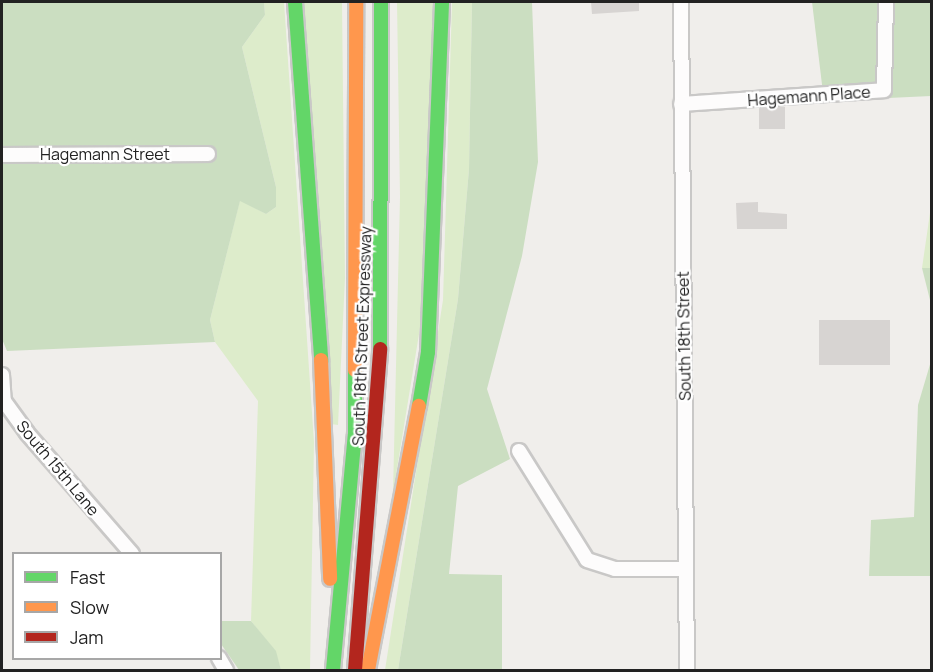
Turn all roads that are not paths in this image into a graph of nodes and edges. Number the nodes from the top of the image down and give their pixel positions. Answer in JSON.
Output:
{"nodes":[{"id":1,"x":295,"y":2,"type":"edge"},
{"id":2,"x":356,"y":2,"type":"edge"},
{"id":3,"x":381,"y":2,"type":"edge"},
{"id":4,"x":442,"y":2,"type":"edge"},
{"id":5,"x":681,"y":2,"type":"edge"},
{"id":6,"x":886,"y":2,"type":"edge"},
{"id":7,"x":681,"y":104,"type":"junction"},
{"id":8,"x":208,"y":154,"type":"dead end"},
{"id":9,"x":2,"y":155,"type":"edge"},
{"id":10,"x":2,"y":375,"type":"edge"},
{"id":11,"x":519,"y":451,"type":"dead end"},
{"id":12,"x":130,"y":552,"type":"edge"},
{"id":13,"x":686,"y":569,"type":"junction"},
{"id":14,"x":337,"y":633,"type":"junction"},
{"id":15,"x":333,"y":670,"type":"edge"},
{"id":16,"x":355,"y":670,"type":"edge"},
{"id":17,"x":368,"y":670,"type":"edge"},
{"id":18,"x":687,"y":670,"type":"edge"}],
"edges":[{"from":1,"to":14,"type":"highway"},
{"from":2,"to":14,"type":"highway","name":"South 18th Street Expressway"},
{"from":3,"to":16,"type":"highway","name":"South 18th Street Expressway"},
{"from":4,"to":17,"type":"highway"},
{"from":5,"to":7,"type":"street","name":"South 18th Street"},
{"from":6,"to":7,"type":"street","name":"Hagemann Place"},
{"from":7,"to":13,"type":"street","name":"South 18th Street"},
{"from":8,"to":9,"type":"street","name":"Hagemann Street"},
{"from":10,"to":12,"type":"street","name":"South 15th Lane"},
{"from":11,"to":13,"type":"street"},
{"from":13,"to":18,"type":"street","name":"South 18th Street"},
{"from":14,"to":15,"type":"highway","name":"South 18th Street Expressway"}]}
